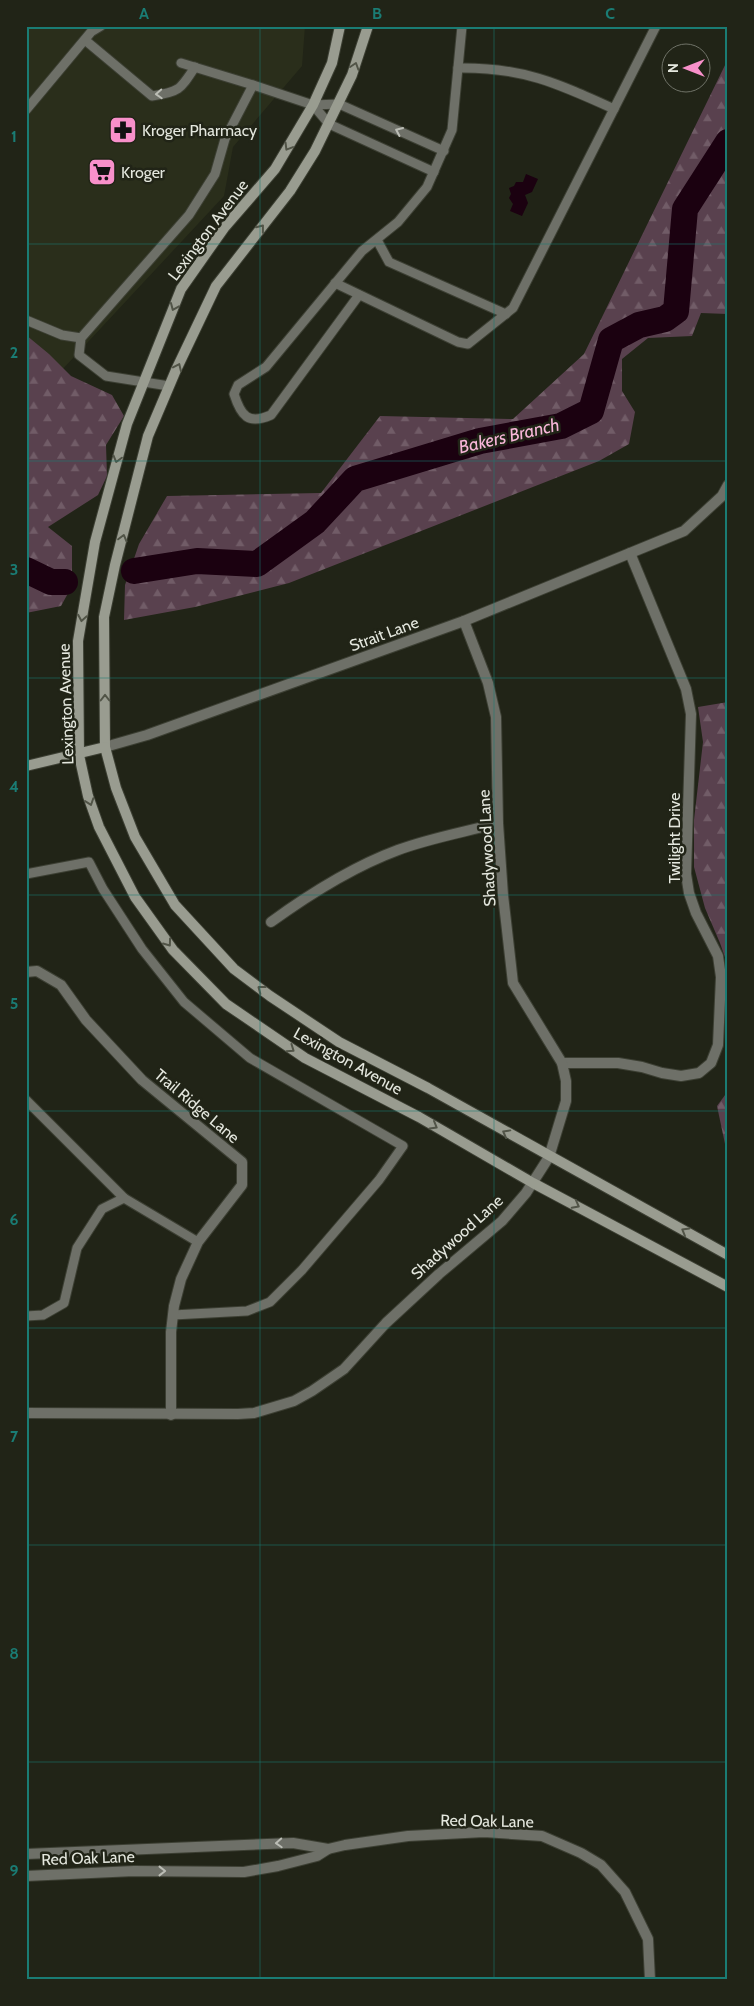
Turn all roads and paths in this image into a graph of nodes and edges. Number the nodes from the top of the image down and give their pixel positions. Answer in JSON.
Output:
{"nodes":[{"id":1,"x":101,"y":26,"type":"edge"},
{"id":2,"x":340,"y":26,"type":"edge"},
{"id":3,"x":368,"y":26,"type":"edge"},
{"id":4,"x":462,"y":26,"type":"edge"},
{"id":5,"x":656,"y":26,"type":"edge"},
{"id":6,"x":85,"y":40,"type":"junction"},
{"id":7,"x":181,"y":63,"type":"dead end"},
{"id":8,"x":196,"y":67,"type":"junction"},
{"id":9,"x":458,"y":68,"type":"junction"},
{"id":10,"x":253,"y":85,"type":"junction"},
{"id":11,"x":339,"y":104,"type":"junction"},
{"id":12,"x":313,"y":105,"type":"junction"},
{"id":13,"x":614,"y":109,"type":"junction"},
{"id":14,"x":26,"y":110,"type":"edge"},
{"id":15,"x":329,"y":124,"type":"junction"},
{"id":16,"x":444,"y":151,"type":"junction"},
{"id":17,"x":434,"y":172,"type":"junction"},
{"id":18,"x":377,"y":240,"type":"junction"},
{"id":19,"x":335,"y":283,"type":"junction"},
{"id":20,"x":359,"y":295,"type":"junction"},
{"id":21,"x":506,"y":314,"type":"junction"},
{"id":22,"x":26,"y":320,"type":"edge"},
{"id":23,"x":81,"y":338,"type":"junction"},
{"id":24,"x":143,"y":381,"type":"junction"},
{"id":25,"x":169,"y":386,"type":"junction"},
{"id":26,"x":728,"y":485,"type":"edge"},
{"id":27,"x":630,"y":553,"type":"junction"},
{"id":28,"x":464,"y":621,"type":"junction"},
{"id":29,"x":105,"y":747,"type":"junction"},
{"id":30,"x":79,"y":754,"type":"junction"},
{"id":31,"x":26,"y":766,"type":"edge"},
{"id":32,"x":498,"y":823,"type":"junction"},
{"id":33,"x":26,"y":874,"type":"edge"},
{"id":34,"x":271,"y":922,"type":"dead end"},
{"id":35,"x":26,"y":972,"type":"edge"},
{"id":36,"x":562,"y":1063,"type":"junction"},
{"id":37,"x":26,"y":1100,"type":"edge"},
{"id":38,"x":549,"y":1157,"type":"junction"},
{"id":39,"x":532,"y":1183,"type":"junction"},
{"id":40,"x":124,"y":1198,"type":"junction"},
{"id":41,"x":198,"y":1242,"type":"junction"},
{"id":42,"x":728,"y":1255,"type":"edge"},
{"id":43,"x":728,"y":1287,"type":"edge"},
{"id":44,"x":173,"y":1315,"type":"junction"},
{"id":45,"x":26,"y":1316,"type":"edge"},
{"id":46,"x":26,"y":1413,"type":"edge"},
{"id":47,"x":171,"y":1415,"type":"junction"},
{"id":48,"x":328,"y":1849,"type":"junction"},
{"id":49,"x":26,"y":1854,"type":"edge"},
{"id":50,"x":26,"y":1876,"type":"edge"},
{"id":51,"x":650,"y":1980,"type":"edge"}],
"edges":[{"from":1,"to":6,"type":"lane"},
{"from":2,"to":12,"type":"street","name":"Lexington Avenue"},
{"from":11,"to":3,"type":"street","name":"Lexington Avenue","one_way":true},
{"from":4,"to":9,"type":"lane"},
{"from":5,"to":13,"type":"lane"},
{"from":8,"to":6,"type":"lane","one_way":true},
{"from":6,"to":14,"type":"lane"},
{"from":7,"to":8,"type":"lane"},
{"from":8,"to":10,"type":"lane"},
{"from":9,"to":13,"type":"lane"},
{"from":9,"to":16,"type":"lane"},
{"from":10,"to":12,"type":"lane"},
{"from":10,"to":23,"type":"lane"},
{"from":11,"to":12,"type":"lane"},
{"from":11,"to":15,"type":"street","name":"Lexington Avenue"},
{"from":16,"to":11,"type":"lane","one_way":true},
{"from":12,"to":15,"type":"lane"},
{"from":12,"to":24,"type":"street","name":"Lexington Avenue","one_way":true},
{"from":13,"to":21,"type":"lane"},
{"from":15,"to":17,"type":"lane"},
{"from":25,"to":15,"type":"street","name":"Lexington Avenue","one_way":true},
{"from":16,"to":17,"type":"lane"},
{"from":17,"to":18,"type":"lane"},
{"from":18,"to":19,"type":"lane"},
{"from":18,"to":21,"type":"lane"},
{"from":19,"to":20,"type":"lane"},
{"from":19,"to":20,"type":"lane"},
{"from":20,"to":21,"type":"lane"},
{"from":22,"to":23,"type":"lane"},
{"from":23,"to":24,"type":"lane"},
{"from":24,"to":25,"type":"lane"},
{"from":24,"to":30,"type":"street","name":"Lexington Avenue","one_way":true},
{"from":29,"to":25,"type":"street","name":"Lexington Avenue","one_way":true},
{"from":26,"to":27,"type":"street","name":"Strait Lane"},
{"from":27,"to":28,"type":"street","name":"Strait Lane"},
{"from":27,"to":36,"type":"street","name":"Twilight Drive"},
{"from":28,"to":29,"type":"street","name":"Strait Lane"},
{"from":28,"to":32,"type":"street","name":"Shadywood Lane"},
{"from":29,"to":30,"type":"street","name":"Strait Lane"},
{"from":38,"to":29,"type":"street","name":"Lexington Avenue","one_way":true},
{"from":30,"to":31,"type":"street","name":"Strait Lane"},
{"from":30,"to":39,"type":"street","name":"Lexington Avenue","one_way":true},
{"from":32,"to":34,"type":"street"},
{"from":32,"to":36,"type":"street","name":"Shadywood Lane"},
{"from":33,"to":44,"type":"lane"},
{"from":35,"to":41,"type":"street","name":"Trail Ridge Lane"},
{"from":36,"to":38,"type":"street","name":"Shadywood Lane"},
{"from":37,"to":40,"type":"lane"},
{"from":38,"to":39,"type":"street","name":"Shadywood Lane"},
{"from":42,"to":38,"type":"street","name":"Lexington Avenue","one_way":true},
{"from":39,"to":43,"type":"street","name":"Lexington Avenue","one_way":true},
{"from":39,"to":47,"type":"street","name":"Shadywood Lane"},
{"from":40,"to":41,"type":"lane"},
{"from":40,"to":45,"type":"lane"},
{"from":41,"to":44,"type":"street","name":"Trail Ridge Lane"},
{"from":44,"to":47,"type":"street","name":"Trail Ridge Lane"},
{"from":46,"to":47,"type":"street","name":"Shadywood Lane"},
{"from":48,"to":49,"type":"street","name":"Red Oak Lane","one_way":true},
{"from":50,"to":48,"type":"street","name":"Red Oak Lane","one_way":true},
{"from":48,"to":51,"type":"street","name":"Red Oak Lane"}]}
